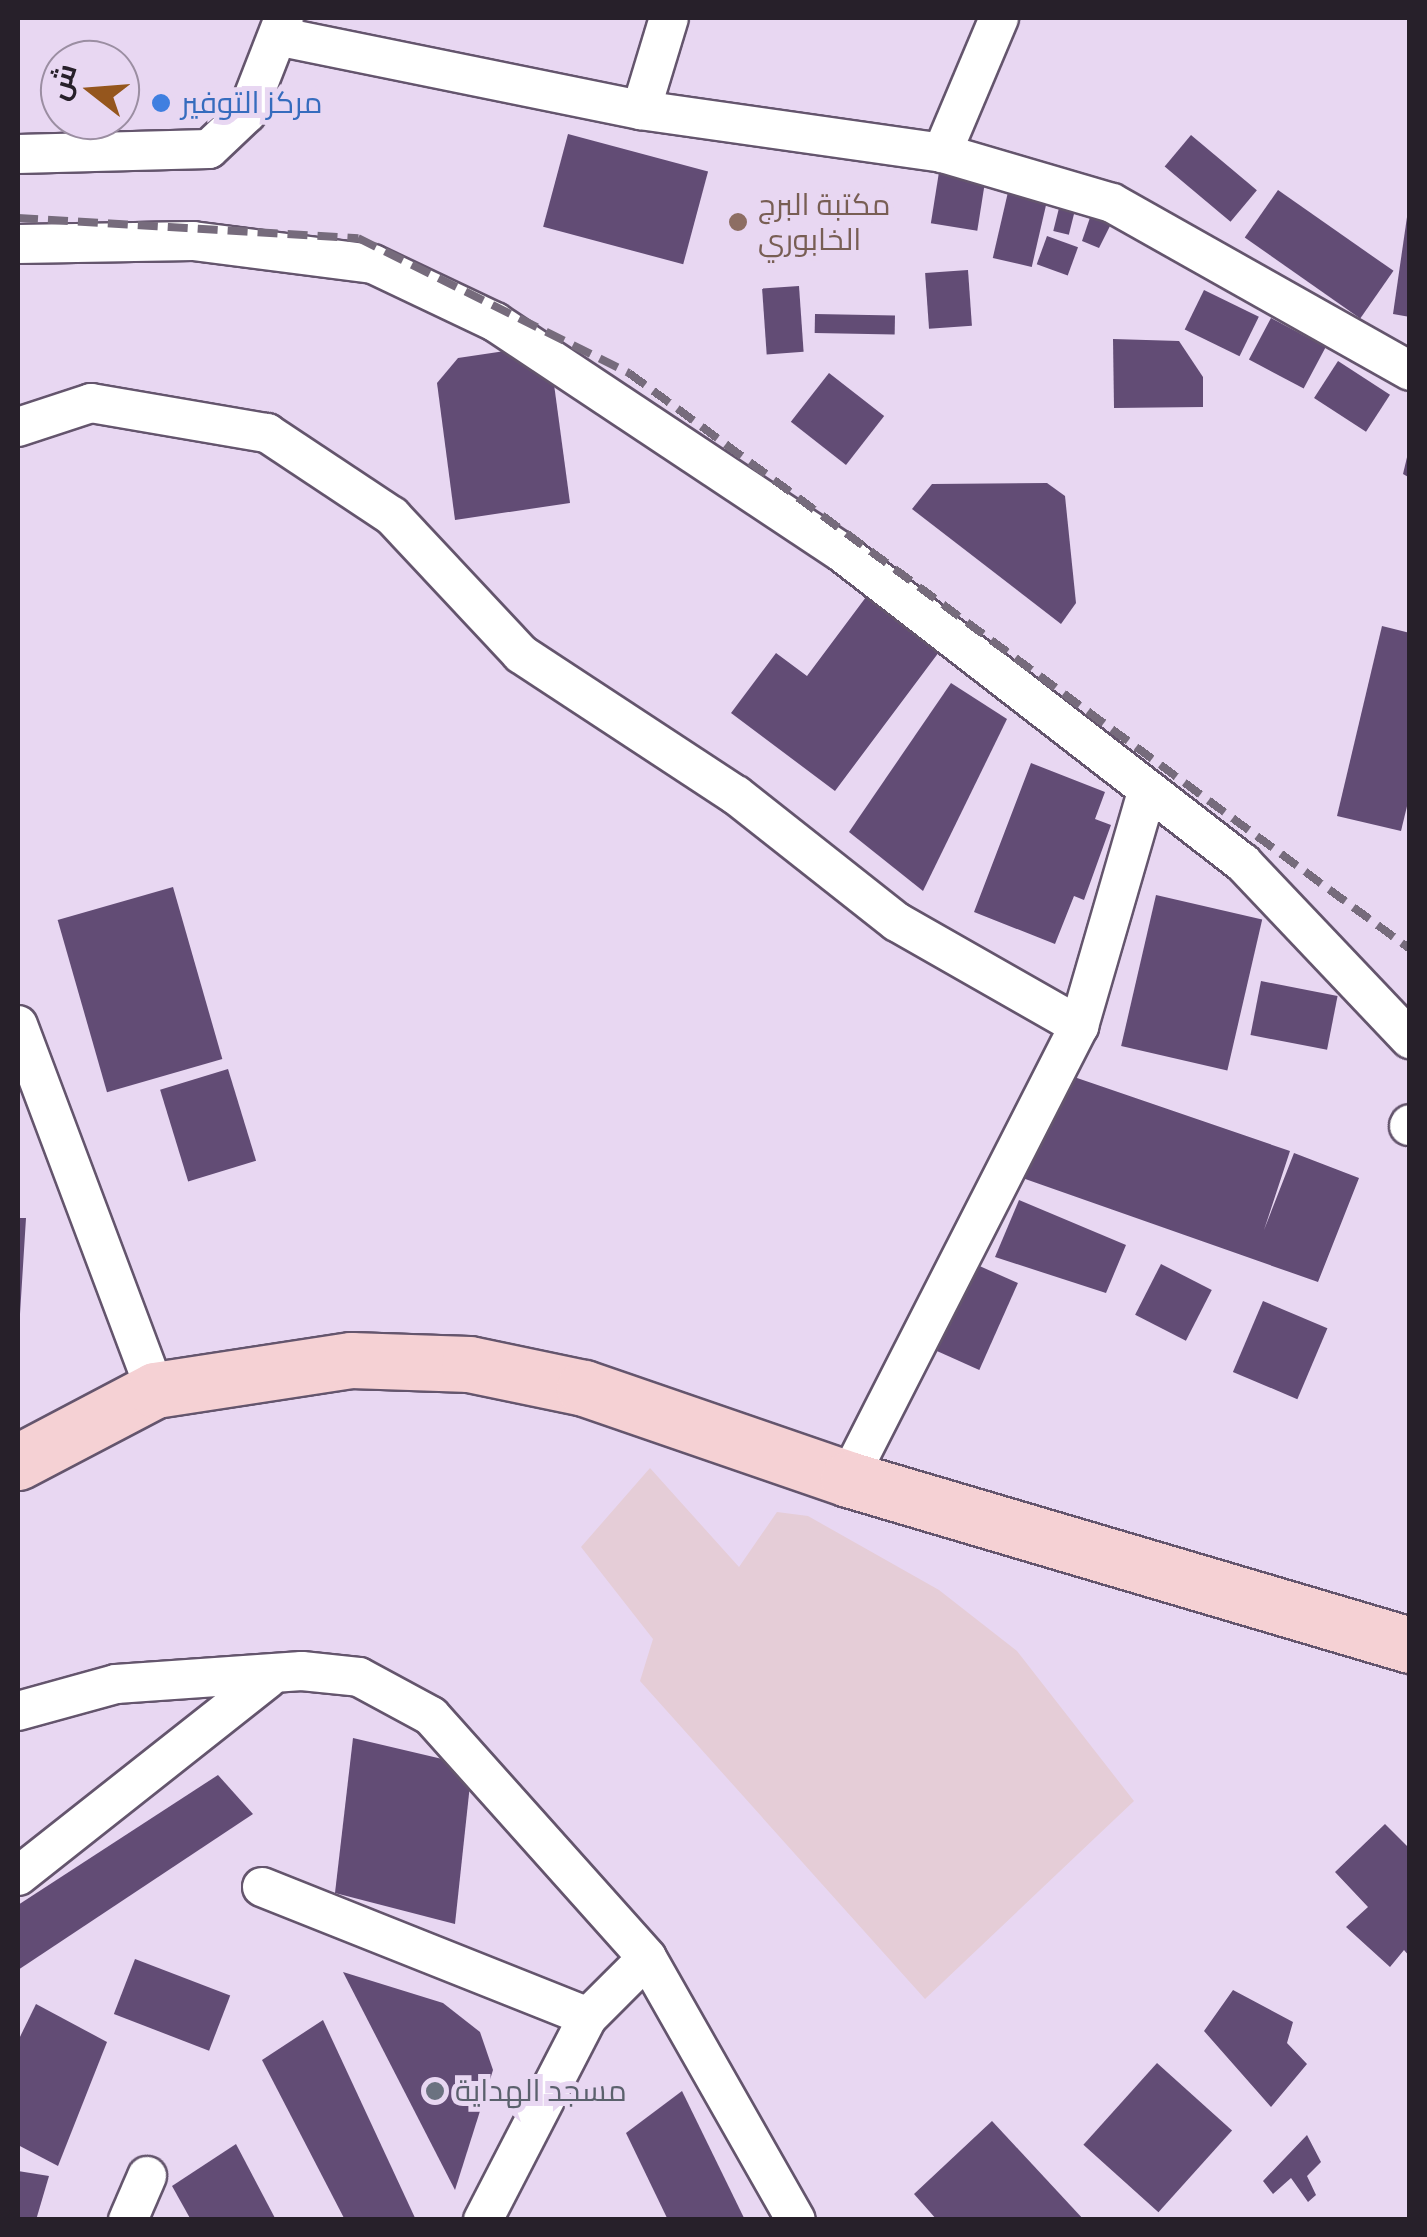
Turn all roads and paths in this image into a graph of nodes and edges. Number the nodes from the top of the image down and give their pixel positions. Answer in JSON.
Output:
{"nodes":[{"id":1,"x":668,"y":18,"type":"edge"},
{"id":2,"x":999,"y":18,"type":"edge"},
{"id":3,"x":283,"y":27,"type":"edge"},
{"id":4,"x":640,"y":110,"type":"junction"},
{"id":5,"x":942,"y":152,"type":"junction"},
{"id":6,"x":18,"y":154,"type":"edge"},
{"id":7,"x":18,"y":244,"type":"edge"},
{"id":8,"x":1410,"y":372,"type":"edge"},
{"id":9,"x":18,"y":427,"type":"edge"},
{"id":10,"x":1146,"y":796,"type":"junction"},
{"id":11,"x":18,"y":1025,"type":"edge"},
{"id":12,"x":1078,"y":1026,"type":"junction"},
{"id":13,"x":1410,"y":1038,"type":"edge"},
{"id":14,"x":154,"y":1390,"type":"junction"},
{"id":15,"x":18,"y":1462,"type":"edge"},
{"id":16,"x":848,"y":1479,"type":"junction"},
{"id":17,"x":1410,"y":1644,"type":"edge"},
{"id":18,"x":267,"y":1678,"type":"junction"},
{"id":19,"x":18,"y":1711,"type":"edge"},
{"id":20,"x":18,"y":1876,"type":"edge"},
{"id":21,"x":262,"y":1888,"type":"dead end"},
{"id":22,"x":647,"y":1958,"type":"junction"},
{"id":23,"x":588,"y":2017,"type":"junction"},
{"id":24,"x":147,"y":2176,"type":"dead end"},
{"id":25,"x":128,"y":2220,"type":"edge"},
{"id":26,"x":483,"y":2220,"type":"edge"},
{"id":27,"x":796,"y":2220,"type":"edge"}],
"edges":[{"from":1,"to":4,"type":"street"},
{"from":2,"to":5,"type":"street"},
{"from":3,"to":4,"type":"street"},
{"from":3,"to":6,"type":"street"},
{"from":4,"to":5,"type":"street"},
{"from":5,"to":8,"type":"street"},
{"from":7,"to":10,"type":"street"},
{"from":9,"to":12,"type":"street"},
{"from":10,"to":12,"type":"street"},
{"from":10,"to":13,"type":"street"},
{"from":11,"to":14,"type":"street"},
{"from":12,"to":16,"type":"street"},
{"from":14,"to":15,"type":"main road"},
{"from":14,"to":16,"type":"main road"},
{"from":16,"to":17,"type":"main road"},
{"from":18,"to":19,"type":"street"},
{"from":18,"to":20,"type":"street"},
{"from":18,"to":22,"type":"street"},
{"from":21,"to":23,"type":"street"},
{"from":22,"to":23,"type":"street"},
{"from":22,"to":27,"type":"street"},
{"from":23,"to":26,"type":"street"},
{"from":24,"to":25,"type":"street"}]}
